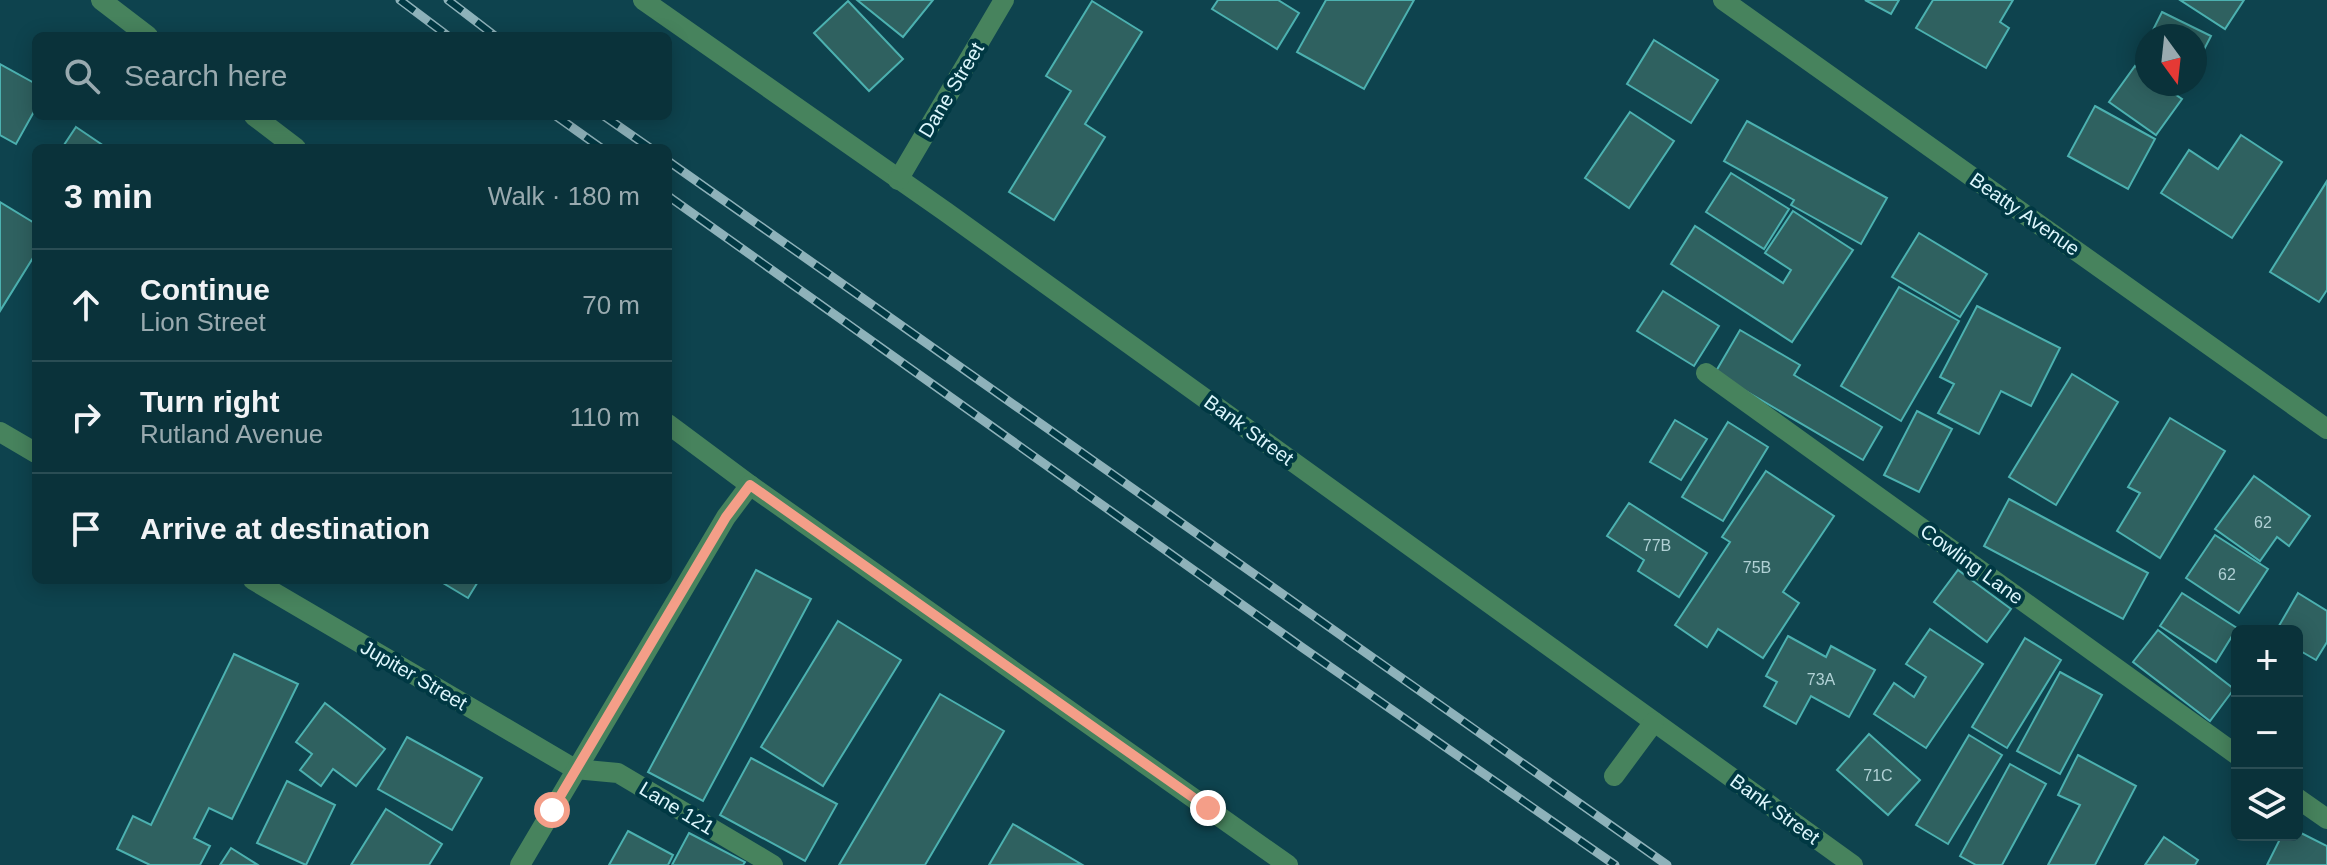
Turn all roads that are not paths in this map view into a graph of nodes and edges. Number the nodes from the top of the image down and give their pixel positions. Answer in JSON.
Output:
{"nodes":[{"id":1,"x":101,"y":0,"type":"edge"},
{"id":2,"x":643,"y":0,"type":"edge"},
{"id":3,"x":1004,"y":0,"type":"edge"},
{"id":4,"x":1723,"y":0,"type":"edge"},
{"id":5,"x":143,"y":32,"type":"edge"},
{"id":6,"x":259,"y":120,"type":"edge"},
{"id":7,"x":291,"y":144,"type":"edge"},
{"id":8,"x":898,"y":180,"type":"junction"},
{"id":9,"x":1706,"y":373,"type":"dead end"},
{"id":10,"x":672,"y":427,"type":"edge"},
{"id":11,"x":2327,"y":429,"type":"edge"},
{"id":12,"x":0,"y":432,"type":"edge"},
{"id":13,"x":32,"y":451,"type":"edge"},
{"id":14,"x":750,"y":485,"type":"junction"},
{"id":15,"x":260,"y":584,"type":"edge"},
{"id":16,"x":1654,"y":722,"type":"junction"},
{"id":17,"x":2231,"y":751,"type":"edge"},
{"id":18,"x":575,"y":769,"type":"junction"},
{"id":19,"x":1614,"y":776,"type":"dead end"},
{"id":20,"x":2303,"y":802,"type":"edge"},
{"id":21,"x":2327,"y":819,"type":"edge"},
{"id":22,"x":520,"y":865,"type":"edge"},
{"id":23,"x":773,"y":865,"type":"edge"},
{"id":24,"x":1288,"y":865,"type":"edge"},
{"id":25,"x":1853,"y":865,"type":"edge"}],
"edges":[{"from":1,"to":5,"type":"street"},
{"from":2,"to":8,"type":"street","name":"Bank Street"},
{"from":3,"to":8,"type":"street","name":"Dane Street"},
{"from":4,"to":11,"type":"street","name":"Beatty Avenue"},
{"from":6,"to":7,"type":"street"},
{"from":8,"to":16,"type":"street","name":"Bank Street"},
{"from":9,"to":17,"type":"street","name":"Cowling Lane"},
{"from":10,"to":14,"type":"street"},
{"from":12,"to":13,"type":"street"},
{"from":14,"to":18,"type":"street"},
{"from":14,"to":24,"type":"street"},
{"from":15,"to":18,"type":"street","name":"Jupiter Street"},
{"from":16,"to":19,"type":"street"},
{"from":16,"to":25,"type":"street","name":"Bank Street"},
{"from":18,"to":22,"type":"street"},
{"from":18,"to":23,"type":"street","name":"Lane 121"},
{"from":20,"to":21,"type":"street"}]}
